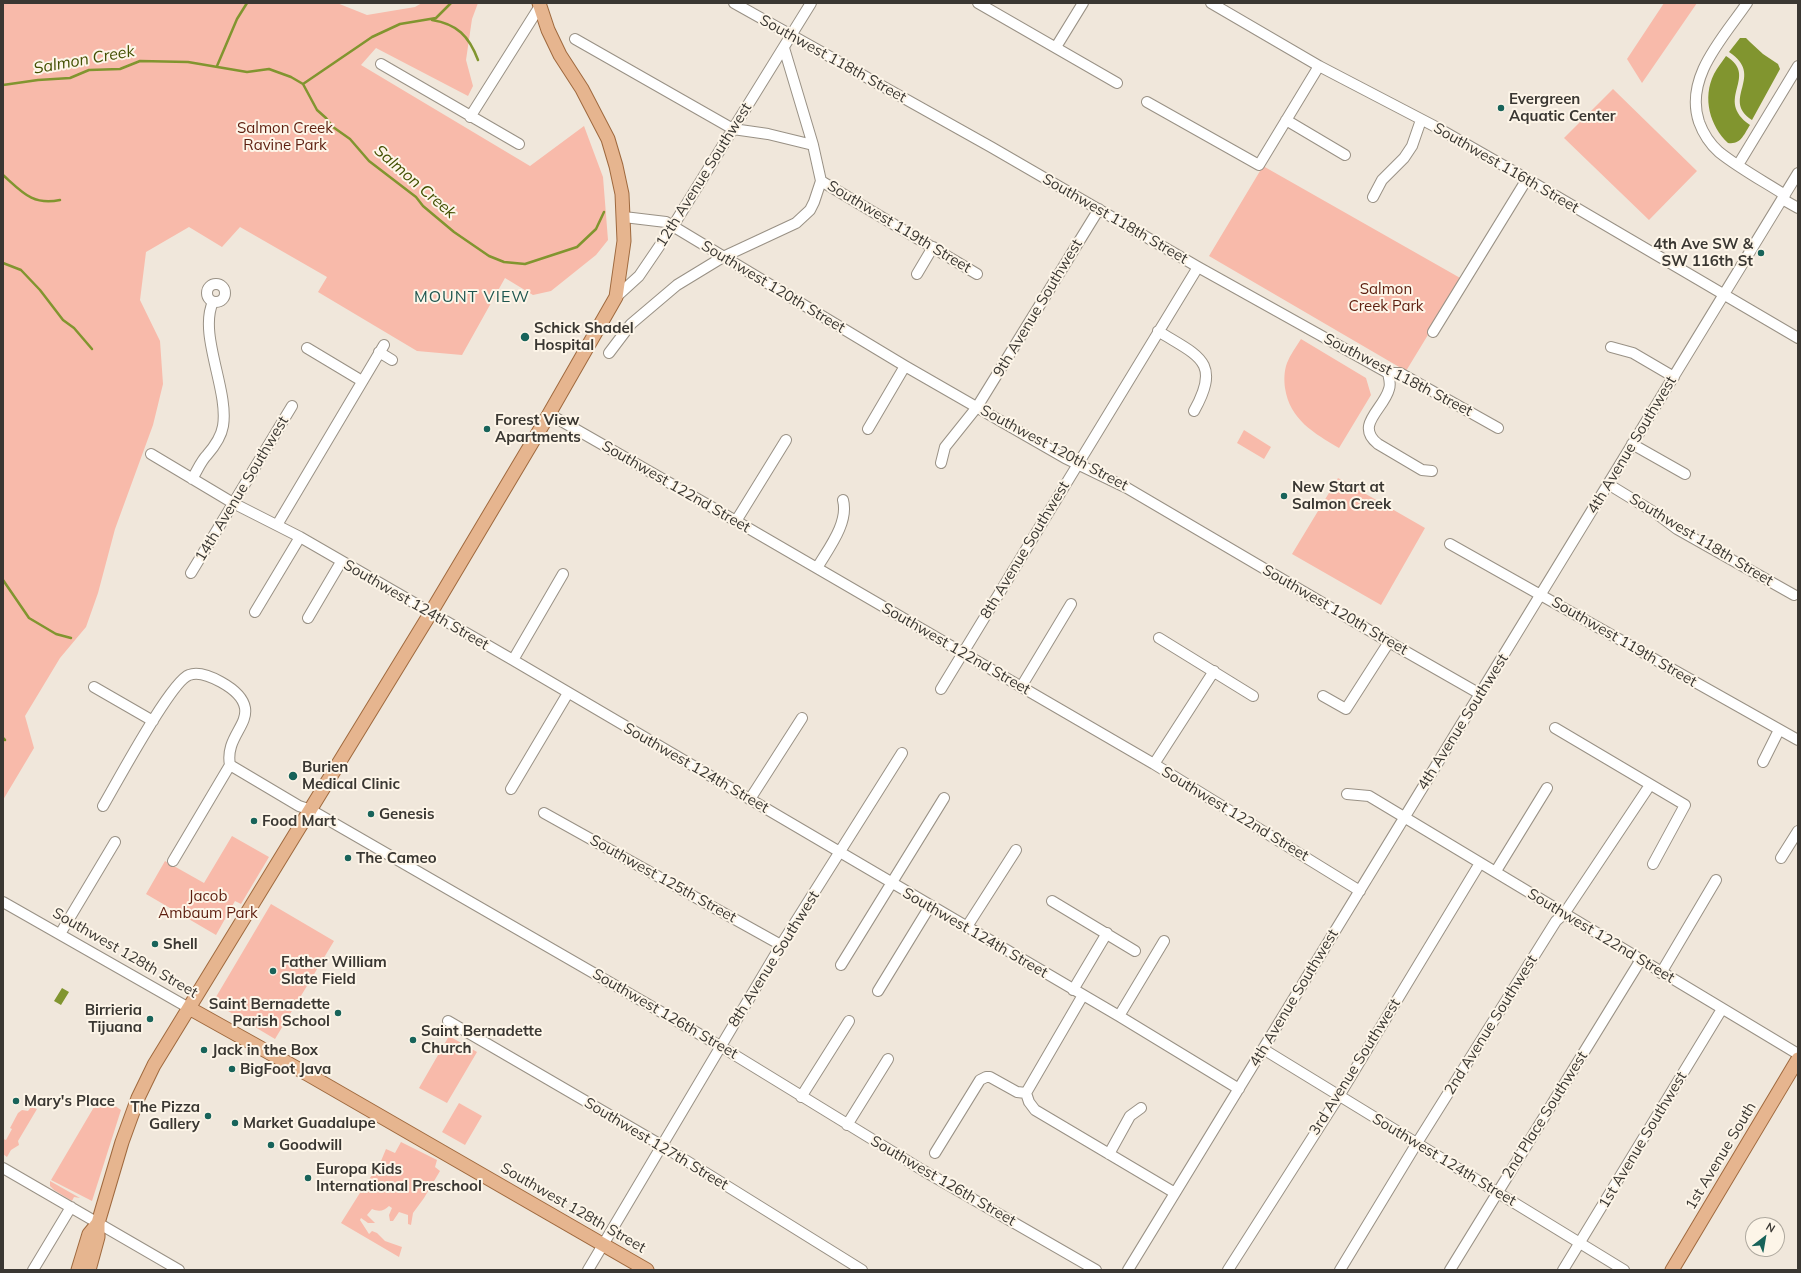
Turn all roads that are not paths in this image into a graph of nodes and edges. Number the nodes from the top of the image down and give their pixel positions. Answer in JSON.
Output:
{"nodes":[{"id":1,"x":734,"y":3,"type":"edge"},
{"id":2,"x":811,"y":3,"type":"edge"},
{"id":3,"x":978,"y":3,"type":"edge"},
{"id":4,"x":1083,"y":3,"type":"edge"},
{"id":5,"x":1211,"y":3,"type":"edge"},
{"id":6,"x":1747,"y":3,"type":"edge"},
{"id":7,"x":539,"y":4,"type":"edge"},
{"id":8,"x":791,"y":36,"type":"junction"},
{"id":9,"x":575,"y":40,"type":"dead end"},
{"id":10,"x":1056,"y":47,"type":"junction"},
{"id":11,"x":784,"y":48,"type":"junction"},
{"id":12,"x":381,"y":64,"type":"dead end"},
{"id":13,"x":1319,"y":66,"type":"junction"},
{"id":14,"x":1798,"y":66,"type":"edge"},
{"id":15,"x":1117,"y":83,"type":"dead end"},
{"id":16,"x":1148,"y":102,"type":"dead end"},
{"id":17,"x":470,"y":116,"type":"junction"},
{"id":18,"x":1286,"y":120,"type":"junction"},
{"id":19,"x":1421,"y":120,"type":"junction"},
{"id":20,"x":733,"y":129,"type":"junction"},
{"id":21,"x":519,"y":144,"type":"dead end"},
{"id":22,"x":813,"y":145,"type":"junction"},
{"id":23,"x":1345,"y":155,"type":"dead end"},
{"id":24,"x":1738,"y":165,"type":"junction"},
{"id":25,"x":1798,"y":173,"type":"edge"},
{"id":26,"x":1527,"y":179,"type":"junction"},
{"id":27,"x":821,"y":181,"type":"junction"},
{"id":28,"x":1373,"y":196,"type":"dead end"},
{"id":29,"x":1784,"y":197,"type":"junction"},
{"id":30,"x":1798,"y":208,"type":"edge"},
{"id":31,"x":1099,"y":209,"type":"junction"},
{"id":32,"x":624,"y":217,"type":"junction"},
{"id":33,"x":673,"y":226,"type":"junction"},
{"id":34,"x":933,"y":247,"type":"junction"},
{"id":35,"x":723,"y":257,"type":"junction"},
{"id":36,"x":1198,"y":267,"type":"junction"},
{"id":37,"x":917,"y":274,"type":"dead end"},
{"id":38,"x":977,"y":274,"type":"dead end"},
{"id":39,"x":1724,"y":296,"type":"junction"},
{"id":40,"x":616,"y":297,"type":"junction"},
{"id":41,"x":213,"y":302,"type":"dead end"},
{"id":42,"x":1158,"y":331,"type":"junction"},
{"id":43,"x":1433,"y":332,"type":"dead end"},
{"id":44,"x":1798,"y":338,"type":"edge"},
{"id":45,"x":1611,"y":347,"type":"dead end"},
{"id":46,"x":307,"y":348,"type":"dead end"},
{"id":47,"x":609,"y":353,"type":"dead end"},
{"id":48,"x":392,"y":360,"type":"dead end"},
{"id":49,"x":905,"y":366,"type":"junction"},
{"id":50,"x":1388,"y":373,"type":"junction"},
{"id":51,"x":1674,"y":377,"type":"junction"},
{"id":52,"x":362,"y":381,"type":"junction"},
{"id":53,"x":292,"y":406,"type":"dead end"},
{"id":54,"x":977,"y":407,"type":"junction"},
{"id":55,"x":1194,"y":411,"type":"dead end"},
{"id":56,"x":549,"y":414,"type":"junction"},
{"id":57,"x":1498,"y":428,"type":"dead end"},
{"id":58,"x":868,"y":429,"type":"dead end"},
{"id":59,"x":786,"y":440,"type":"dead end"},
{"id":60,"x":1632,"y":444,"type":"junction"},
{"id":61,"x":151,"y":454,"type":"dead end"},
{"id":62,"x":941,"y":462,"type":"dead end"},
{"id":63,"x":1077,"y":464,"type":"junction"},
{"id":64,"x":1432,"y":471,"type":"dead end"},
{"id":65,"x":1685,"y":474,"type":"dead end"},
{"id":66,"x":195,"y":480,"type":"junction"},
{"id":67,"x":1608,"y":484,"type":"junction"},
{"id":68,"x":843,"y":500,"type":"dead end"},
{"id":69,"x":233,"y":502,"type":"junction"},
{"id":70,"x":736,"y":520,"type":"junction"},
{"id":71,"x":277,"y":525,"type":"junction"},
{"id":72,"x":300,"y":537,"type":"junction"},
{"id":73,"x":1450,"y":544,"type":"dead end"},
{"id":74,"x":341,"y":562,"type":"junction"},
{"id":75,"x":816,"y":568,"type":"junction"},
{"id":76,"x":192,"y":573,"type":"dead end"},
{"id":77,"x":563,"y":574,"type":"dead end"},
{"id":78,"x":1541,"y":594,"type":"junction"},
{"id":79,"x":1794,"y":595,"type":"dead end"},
{"id":80,"x":1071,"y":604,"type":"dead end"},
{"id":81,"x":255,"y":612,"type":"dead end"},
{"id":82,"x":430,"y":614,"type":"junction"},
{"id":83,"x":308,"y":618,"type":"dead end"},
{"id":84,"x":1159,"y":638,"type":"dead end"},
{"id":85,"x":1389,"y":642,"type":"junction"},
{"id":86,"x":962,"y":654,"type":"junction"},
{"id":87,"x":513,"y":660,"type":"junction"},
{"id":88,"x":1214,"y":671,"type":"junction"},
{"id":89,"x":94,"y":687,"type":"dead end"},
{"id":90,"x":1021,"y":687,"type":"junction"},
{"id":91,"x":941,"y":689,"type":"dead end"},
{"id":92,"x":568,"y":693,"type":"junction"},
{"id":93,"x":1480,"y":694,"type":"junction"},
{"id":94,"x":1253,"y":696,"type":"dead end"},
{"id":95,"x":1323,"y":696,"type":"dead end"},
{"id":96,"x":802,"y":718,"type":"dead end"},
{"id":97,"x":153,"y":721,"type":"junction"},
{"id":98,"x":1554,"y":728,"type":"dead end"},
{"id":99,"x":1779,"y":730,"type":"junction"},
{"id":100,"x":1798,"y":740,"type":"edge"},
{"id":101,"x":902,"y":753,"type":"dead end"},
{"id":102,"x":1763,"y":762,"type":"dead end"},
{"id":103,"x":1154,"y":764,"type":"junction"},
{"id":104,"x":230,"y":765,"type":"junction"},
{"id":105,"x":1650,"y":785,"type":"junction"},
{"id":106,"x":1547,"y":788,"type":"dead end"},
{"id":107,"x":511,"y":789,"type":"dead end"},
{"id":108,"x":1347,"y":794,"type":"dead end"},
{"id":109,"x":944,"y":798,"type":"dead end"},
{"id":110,"x":750,"y":799,"type":"junction"},
{"id":111,"x":103,"y":806,"type":"dead end"},
{"id":112,"x":311,"y":810,"type":"junction"},
{"id":113,"x":544,"y":813,"type":"dead end"},
{"id":114,"x":1404,"y":818,"type":"junction"},
{"id":115,"x":1798,"y":831,"type":"edge"},
{"id":116,"x":115,"y":842,"type":"dead end"},
{"id":117,"x":1016,"y":850,"type":"dead end"},
{"id":118,"x":839,"y":853,"type":"junction"},
{"id":119,"x":1781,"y":858,"type":"dead end"},
{"id":120,"x":173,"y":861,"type":"dead end"},
{"id":121,"x":1480,"y":863,"type":"junction"},
{"id":122,"x":1653,"y":864,"type":"dead end"},
{"id":123,"x":1496,"y":871,"type":"junction"},
{"id":124,"x":1716,"y":880,"type":"dead end"},
{"id":125,"x":890,"y":883,"type":"junction"},
{"id":126,"x":1360,"y":891,"type":"junction"},
{"id":127,"x":1052,"y":901,"type":"dead end"},
{"id":128,"x":3,"y":902,"type":"edge"},
{"id":129,"x":930,"y":906,"type":"junction"},
{"id":130,"x":1564,"y":914,"type":"junction"},
{"id":131,"x":966,"y":928,"type":"junction"},
{"id":132,"x":1107,"y":933,"type":"junction"},
{"id":133,"x":60,"y":934,"type":"junction"},
{"id":134,"x":1164,"y":941,"type":"dead end"},
{"id":135,"x":781,"y":945,"type":"junction"},
{"id":136,"x":1135,"y":951,"type":"dead end"},
{"id":137,"x":1640,"y":961,"type":"junction"},
{"id":138,"x":841,"y":965,"type":"dead end"},
{"id":139,"x":1661,"y":973,"type":"junction"},
{"id":140,"x":1073,"y":990,"type":"junction"},
{"id":141,"x":878,"y":991,"type":"dead end"},
{"id":142,"x":1083,"y":995,"type":"junction"},
{"id":143,"x":189,"y":1008,"type":"junction"},
{"id":144,"x":1722,"y":1009,"type":"junction"},
{"id":145,"x":1119,"y":1016,"type":"junction"},
{"id":146,"x":448,"y":1021,"type":"dead end"},
{"id":147,"x":849,"y":1021,"type":"dead end"},
{"id":148,"x":720,"y":1046,"type":"junction"},
{"id":149,"x":1263,"y":1049,"type":"junction"},
{"id":150,"x":1798,"y":1054,"type":"edge"},
{"id":151,"x":888,"y":1059,"type":"dead end"},
{"id":152,"x":1798,"y":1059,"type":"edge"},
{"id":153,"x":1238,"y":1089,"type":"junction"},
{"id":154,"x":1026,"y":1094,"type":"junction"},
{"id":155,"x":1339,"y":1096,"type":"junction"},
{"id":156,"x":802,"y":1097,"type":"junction"},
{"id":157,"x":1141,"y":1108,"type":"dead end"},
{"id":158,"x":847,"y":1124,"type":"junction"},
{"id":159,"x":1417,"y":1143,"type":"junction"},
{"id":160,"x":661,"y":1145,"type":"junction"},
{"id":161,"x":935,"y":1153,"type":"dead end"},
{"id":162,"x":1108,"y":1154,"type":"junction"},
{"id":163,"x":3,"y":1168,"type":"edge"},
{"id":164,"x":1175,"y":1193,"type":"junction"},
{"id":165,"x":1498,"y":1193,"type":"junction"},
{"id":166,"x":71,"y":1207,"type":"junction"},
{"id":167,"x":98,"y":1223,"type":"junction"},
{"id":168,"x":1580,"y":1243,"type":"junction"},
{"id":169,"x":604,"y":1244,"type":"junction"},
{"id":170,"x":858,"y":1269,"type":"edge"},
{"id":171,"x":33,"y":1270,"type":"edge"},
{"id":172,"x":78,"y":1270,"type":"edge"},
{"id":173,"x":89,"y":1270,"type":"edge"},
{"id":174,"x":179,"y":1270,"type":"edge"},
{"id":175,"x":588,"y":1270,"type":"edge"},
{"id":176,"x":647,"y":1270,"type":"edge"},
{"id":177,"x":1096,"y":1270,"type":"edge"},
{"id":178,"x":1128,"y":1270,"type":"edge"},
{"id":179,"x":1228,"y":1270,"type":"edge"},
{"id":180,"x":1340,"y":1270,"type":"edge"},
{"id":181,"x":1450,"y":1270,"type":"edge"},
{"id":182,"x":1563,"y":1270,"type":"edge"},
{"id":183,"x":1624,"y":1270,"type":"edge"},
{"id":184,"x":1672,"y":1270,"type":"edge"}],
"edges":[{"from":1,"to":8,"type":"street","name":"Southwest 118th Street"},
{"from":2,"to":8,"type":"street","name":"12th Avenue Southwest"},
{"from":3,"to":10,"type":"street"},
{"from":4,"to":10,"type":"street"},
{"from":5,"to":13,"type":"street","name":"Southwest 116th Street"},
{"from":6,"to":24,"type":"street"},
{"from":7,"to":17,"type":"street"},
{"from":7,"to":32,"type":"main road"},
{"from":8,"to":11,"type":"street","name":"12th Avenue Southwest"},
{"from":8,"to":31,"type":"street","name":"Southwest 118th Street"},
{"from":9,"to":20,"type":"street"},
{"from":10,"to":15,"type":"street"},
{"from":11,"to":20,"type":"street","name":"12th Avenue Southwest"},
{"from":11,"to":22,"type":"street"},
{"from":12,"to":17,"type":"street"},
{"from":13,"to":18,"type":"street"},
{"from":13,"to":19,"type":"street","name":"Southwest 116th Street"},
{"from":14,"to":24,"type":"street"},
{"from":16,"to":18,"type":"street"},
{"from":17,"to":21,"type":"street"},
{"from":18,"to":23,"type":"street"},
{"from":19,"to":26,"type":"street","name":"Southwest 116th Street"},
{"from":19,"to":28,"type":"street"},
{"from":20,"to":22,"type":"street"},
{"from":20,"to":33,"type":"street","name":"12th Avenue Southwest"},
{"from":22,"to":27,"type":"street"},
{"from":24,"to":29,"type":"street"},
{"from":25,"to":29,"type":"street","name":"4th Avenue Southwest"},
{"from":26,"to":39,"type":"street","name":"Southwest 116th Street"},
{"from":26,"to":43,"type":"street"},
{"from":27,"to":34,"type":"street","name":"Southwest 119th Street"},
{"from":27,"to":35,"type":"street"},
{"from":29,"to":30,"type":"street"},
{"from":29,"to":39,"type":"street","name":"4th Avenue Southwest"},
{"from":31,"to":36,"type":"street","name":"Southwest 118th Street"},
{"from":31,"to":54,"type":"street","name":"9th Avenue Southwest"},
{"from":32,"to":33,"type":"street","name":"Southwest 120th Street"},
{"from":32,"to":40,"type":"main road"},
{"from":33,"to":35,"type":"street","name":"Southwest 120th Street"},
{"from":33,"to":40,"type":"street","name":"12th Avenue Southwest"},
{"from":34,"to":37,"type":"street"},
{"from":34,"to":38,"type":"street","name":"Southwest 119th Street"},
{"from":35,"to":47,"type":"street"},
{"from":35,"to":49,"type":"street","name":"Southwest 120th Street"},
{"from":36,"to":42,"type":"street","name":"8th Avenue Southwest"},
{"from":36,"to":50,"type":"street","name":"Southwest 118th Street"},
{"from":39,"to":44,"type":"street","name":"Southwest 116th Street"},
{"from":39,"to":51,"type":"street","name":"4th Avenue Southwest"},
{"from":40,"to":56,"type":"main road"},
{"from":41,"to":66,"type":"street"},
{"from":42,"to":55,"type":"street"},
{"from":42,"to":63,"type":"street","name":"8th Avenue Southwest"},
{"from":45,"to":51,"type":"street"},
{"from":46,"to":52,"type":"street"},
{"from":48,"to":52,"type":"street"},
{"from":49,"to":54,"type":"street","name":"Southwest 120th Street"},
{"from":49,"to":58,"type":"street"},
{"from":50,"to":57,"type":"street","name":"Southwest 118th Street"},
{"from":50,"to":64,"type":"street"},
{"from":51,"to":60,"type":"street","name":"4th Avenue Southwest"},
{"from":52,"to":71,"type":"street"},
{"from":53,"to":69,"type":"street","name":"14th Avenue Southwest"},
{"from":54,"to":62,"type":"street","name":"9th Avenue Southwest"},
{"from":54,"to":63,"type":"street","name":"Southwest 120th Street"},
{"from":56,"to":70,"type":"street","name":"Southwest 122nd Street"},
{"from":56,"to":82,"type":"main road"},
{"from":59,"to":70,"type":"street"},
{"from":60,"to":65,"type":"street"},
{"from":60,"to":67,"type":"street","name":"4th Avenue Southwest"},
{"from":61,"to":66,"type":"street","name":"Southwest 124th Street"},
{"from":63,"to":85,"type":"street","name":"Southwest 120th Street"},
{"from":63,"to":86,"type":"street","name":"8th Avenue Southwest"},
{"from":66,"to":69,"type":"street","name":"Southwest 124th Street"},
{"from":67,"to":78,"type":"street","name":"4th Avenue Southwest"},
{"from":67,"to":79,"type":"street","name":"Southwest 118th Street"},
{"from":68,"to":75,"type":"street"},
{"from":69,"to":71,"type":"street","name":"Southwest 124th Street"},
{"from":69,"to":76,"type":"street","name":"14th Avenue Southwest"},
{"from":70,"to":75,"type":"street","name":"Southwest 122nd Street"},
{"from":71,"to":72,"type":"street","name":"Southwest 124th Street"},
{"from":72,"to":74,"type":"street","name":"Southwest 124th Street"},
{"from":72,"to":81,"type":"street"},
{"from":73,"to":78,"type":"street","name":"Southwest 119th Street"},
{"from":74,"to":82,"type":"street","name":"Southwest 124th Street"},
{"from":74,"to":83,"type":"street"},
{"from":75,"to":86,"type":"street","name":"Southwest 122nd Street"},
{"from":77,"to":87,"type":"street"},
{"from":78,"to":93,"type":"street","name":"4th Avenue Southwest"},
{"from":78,"to":99,"type":"street","name":"Southwest 119th Street"},
{"from":80,"to":90,"type":"street"},
{"from":82,"to":87,"type":"street","name":"Southwest 124th Street"},
{"from":82,"to":112,"type":"main road"},
{"from":84,"to":88,"type":"street"},
{"from":85,"to":93,"type":"street","name":"Southwest 120th Street"},
{"from":85,"to":95,"type":"street"},
{"from":86,"to":90,"type":"street","name":"Southwest 122nd Street"},
{"from":86,"to":91,"type":"street","name":"8th Avenue Southwest"},
{"from":87,"to":92,"type":"street","name":"Southwest 124th Street"},
{"from":88,"to":94,"type":"street"},
{"from":88,"to":103,"type":"street"},
{"from":89,"to":97,"type":"street"},
{"from":90,"to":103,"type":"street","name":"Southwest 122nd Street"},
{"from":92,"to":107,"type":"street"},
{"from":92,"to":110,"type":"street","name":"Southwest 124th Street"},
{"from":93,"to":114,"type":"street","name":"4th Avenue Southwest"},
{"from":96,"to":110,"type":"street"},
{"from":97,"to":104,"type":"street"},
{"from":97,"to":111,"type":"street"},
{"from":98,"to":105,"type":"street"},
{"from":99,"to":100,"type":"street","name":"Southwest 119th Street"},
{"from":99,"to":102,"type":"street"},
{"from":101,"to":118,"type":"street","name":"8th Avenue Southwest"},
{"from":103,"to":126,"type":"street","name":"Southwest 122nd Street"},
{"from":104,"to":112,"type":"street","name":"Southwest 126th Street"},
{"from":104,"to":120,"type":"street"},
{"from":105,"to":122,"type":"street"},
{"from":105,"to":130,"type":"street","name":"2nd Avenue Southwest"},
{"from":106,"to":123,"type":"street"},
{"from":108,"to":114,"type":"street","name":"Southwest 122nd Street"},
{"from":109,"to":125,"type":"street"},
{"from":110,"to":118,"type":"street","name":"Southwest 124th Street"},
{"from":112,"to":143,"type":"main road"},
{"from":112,"to":148,"type":"street","name":"Southwest 126th Street"},
{"from":113,"to":135,"type":"street","name":"Southwest 125th Street"},
{"from":114,"to":121,"type":"street","name":"Southwest 122nd Street"},
{"from":114,"to":126,"type":"street","name":"4th Avenue Southwest"},
{"from":115,"to":119,"type":"street"},
{"from":116,"to":133,"type":"street"},
{"from":117,"to":131,"type":"street"},
{"from":118,"to":125,"type":"street","name":"Southwest 124th Street"},
{"from":118,"to":135,"type":"street","name":"8th Avenue Southwest"},
{"from":121,"to":123,"type":"street","name":"Southwest 122nd Street"},
{"from":121,"to":155,"type":"street","name":"3rd Avenue Southwest"},
{"from":123,"to":130,"type":"street","name":"Southwest 122nd Street"},
{"from":124,"to":139,"type":"street"},
{"from":125,"to":129,"type":"street","name":"Southwest 124th Street"},
{"from":125,"to":138,"type":"street"},
{"from":126,"to":149,"type":"street","name":"4th Avenue Southwest"},
{"from":127,"to":132,"type":"street"},
{"from":128,"to":133,"type":"street","name":"Southwest 128th Street"},
{"from":129,"to":131,"type":"street","name":"Southwest 124th Street"},
{"from":129,"to":141,"type":"street"},
{"from":130,"to":137,"type":"street","name":"Southwest 122nd Street"},
{"from":130,"to":159,"type":"street","name":"2nd Avenue Southwest"},
{"from":131,"to":140,"type":"street","name":"Southwest 124th Street"},
{"from":132,"to":136,"type":"street"},
{"from":132,"to":140,"type":"street"},
{"from":133,"to":143,"type":"street","name":"Southwest 128th Street"},
{"from":134,"to":145,"type":"street"},
{"from":135,"to":148,"type":"street","name":"8th Avenue Southwest"},
{"from":137,"to":139,"type":"street","name":"Southwest 122nd Street"},
{"from":137,"to":165,"type":"street","name":"2nd Place Southwest"},
{"from":139,"to":144,"type":"street","name":"Southwest 122nd Street"},
{"from":140,"to":142,"type":"street","name":"Southwest 124th Street"},
{"from":142,"to":145,"type":"street","name":"Southwest 124th Street"},
{"from":142,"to":154,"type":"street"},
{"from":143,"to":167,"type":"main road"},
{"from":143,"to":169,"type":"main road","name":"Southwest 128th Street"},
{"from":144,"to":150,"type":"street","name":"Southwest 122nd Street"},
{"from":144,"to":168,"type":"street","name":"1st Avenue Southwest"},
{"from":145,"to":153,"type":"street","name":"Southwest 124th Street"},
{"from":146,"to":160,"type":"street","name":"Southwest 127th Street"},
{"from":147,"to":156,"type":"street"},
{"from":148,"to":156,"type":"street","name":"Southwest 126th Street"},
{"from":148,"to":160,"type":"street","name":"8th Avenue Southwest"},
{"from":149,"to":153,"type":"street","name":"4th Avenue Southwest"},
{"from":149,"to":155,"type":"street","name":"Southwest 124th Street"},
{"from":151,"to":158,"type":"street"},
{"from":152,"to":184,"type":"main road","name":"1st Avenue South"},
{"from":153,"to":164,"type":"street","name":"4th Avenue Southwest"},
{"from":154,"to":161,"type":"street","name":"Southwest 126th Street"},
{"from":154,"to":162,"type":"street"},
{"from":155,"to":159,"type":"street","name":"Southwest 124th Street"},
{"from":155,"to":179,"type":"street","name":"3rd Avenue Southwest"},
{"from":156,"to":158,"type":"street","name":"Southwest 126th Street"},
{"from":157,"to":162,"type":"street"},
{"from":158,"to":177,"type":"street","name":"Southwest 126th Street"},
{"from":159,"to":165,"type":"street","name":"Southwest 124th Street"},
{"from":159,"to":180,"type":"street","name":"2nd Avenue Southwest"},
{"from":160,"to":169,"type":"street","name":"8th Avenue Southwest"},
{"from":160,"to":170,"type":"street","name":"Southwest 127th Street"},
{"from":162,"to":164,"type":"street"},
{"from":163,"to":166,"type":"street"},
{"from":164,"to":178,"type":"street","name":"4th Avenue Southwest"},
{"from":165,"to":168,"type":"street","name":"Southwest 124th Street"},
{"from":165,"to":181,"type":"street","name":"2nd Place Southwest"},
{"from":166,"to":167,"type":"street"},
{"from":166,"to":171,"type":"street"},
{"from":167,"to":172,"type":"main road"},
{"from":167,"to":173,"type":"main road"},
{"from":167,"to":174,"type":"street"},
{"from":168,"to":182,"type":"street","name":"1st Avenue Southwest"},
{"from":168,"to":183,"type":"street","name":"Southwest 124th Street"},
{"from":169,"to":175,"type":"street","name":"8th Avenue Southwest"},
{"from":169,"to":176,"type":"main road","name":"Southwest 128th Street"}]}
